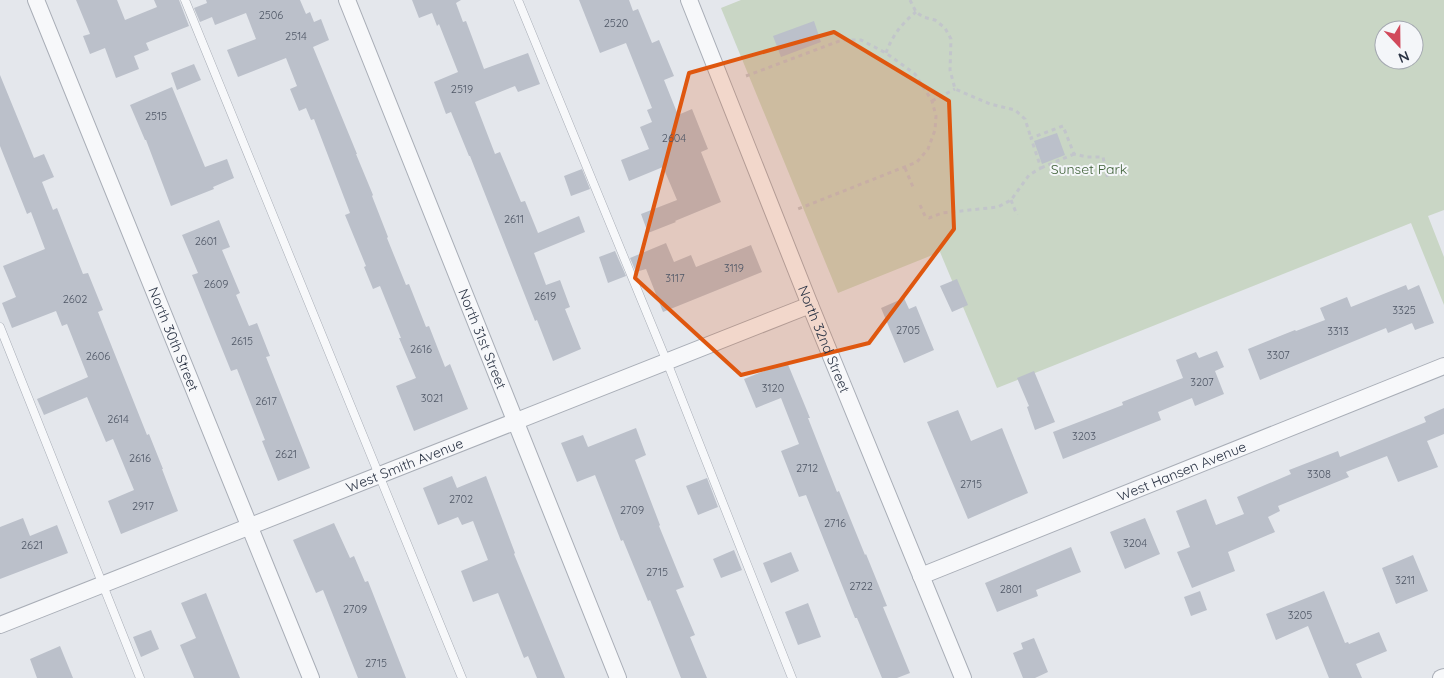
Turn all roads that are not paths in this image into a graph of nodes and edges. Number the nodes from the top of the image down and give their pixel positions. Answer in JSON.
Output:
{"nodes":[{"id":1,"x":36,"y":0,"type":"edge"},
{"id":2,"x":185,"y":0,"type":"edge"},
{"id":3,"x":347,"y":0,"type":"edge"},
{"id":4,"x":518,"y":0,"type":"edge"},
{"id":5,"x":689,"y":0,"type":"edge"},
{"id":6,"x":810,"y":305,"type":"junction"},
{"id":7,"x":0,"y":327,"type":"edge"},
{"id":8,"x":667,"y":362,"type":"junction"},
{"id":9,"x":1444,"y":366,"type":"edge"},
{"id":10,"x":516,"y":422,"type":"junction"},
{"id":11,"x":379,"y":475,"type":"junction"},
{"id":12,"x":250,"y":526,"type":"junction"},
{"id":13,"x":921,"y":576,"type":"junction"},
{"id":14,"x":102,"y":585,"type":"junction"},
{"id":15,"x":0,"y":625,"type":"edge"},
{"id":16,"x":140,"y":678,"type":"edge"},
{"id":17,"x":311,"y":678,"type":"edge"},
{"id":18,"x":462,"y":678,"type":"edge"},
{"id":19,"x":618,"y":678,"type":"edge"},
{"id":20,"x":792,"y":678,"type":"edge"},
{"id":21,"x":963,"y":678,"type":"edge"}],
"edges":[{"from":1,"to":12,"type":"street","name":"North 30th Street"},
{"from":2,"to":11,"type":"lane"},
{"from":3,"to":10,"type":"street","name":"North 31st Street"},
{"from":4,"to":8,"type":"lane"},
{"from":5,"to":6,"type":"street","name":"North 32nd Street"},
{"from":6,"to":8,"type":"street","name":"West Smith Avenue"},
{"from":6,"to":13,"type":"street","name":"North 32nd Street"},
{"from":7,"to":14,"type":"lane"},
{"from":8,"to":10,"type":"street","name":"West Smith Avenue"},
{"from":8,"to":20,"type":"lane"},
{"from":9,"to":13,"type":"street","name":"West Hansen Avenue"},
{"from":10,"to":11,"type":"street","name":"West Smith Avenue"},
{"from":10,"to":19,"type":"street","name":"North 31st Street"},
{"from":11,"to":12,"type":"street","name":"West Smith Avenue"},
{"from":11,"to":18,"type":"lane"},
{"from":12,"to":14,"type":"street","name":"West Smith Avenue"},
{"from":12,"to":17,"type":"street","name":"North 30th Street"},
{"from":13,"to":21,"type":"street","name":"North 32nd Street"},
{"from":14,"to":15,"type":"street","name":"West Smith Avenue"},
{"from":14,"to":16,"type":"lane"}]}
